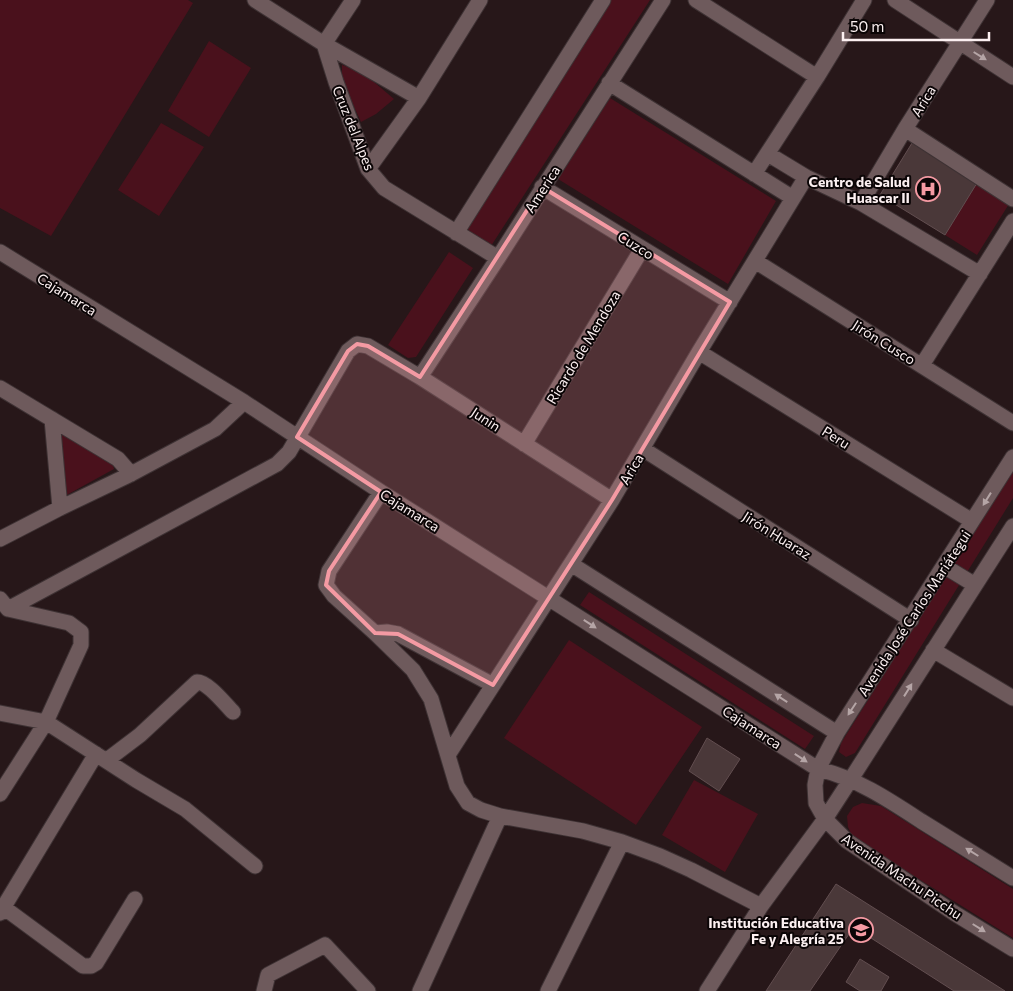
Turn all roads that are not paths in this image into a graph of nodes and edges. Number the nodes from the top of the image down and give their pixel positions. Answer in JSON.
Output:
{"nodes":[{"id":1,"x":255,"y":0,"type":"edge"},
{"id":2,"x":353,"y":0,"type":"edge"},
{"id":3,"x":480,"y":0,"type":"edge"},
{"id":4,"x":603,"y":0,"type":"edge"},
{"id":5,"x":663,"y":0,"type":"edge"},
{"id":6,"x":696,"y":0,"type":"edge"},
{"id":7,"x":864,"y":0,"type":"edge"},
{"id":8,"x":895,"y":0,"type":"edge"},
{"id":9,"x":986,"y":0,"type":"edge"},
{"id":10,"x":959,"y":43,"type":"junction"},
{"id":11,"x":324,"y":44,"type":"junction"},
{"id":12,"x":817,"y":77,"type":"junction"},
{"id":13,"x":1013,"y":77,"type":"edge"},
{"id":14,"x":609,"y":83,"type":"junction"},
{"id":15,"x":419,"y":98,"type":"junction"},
{"id":16,"x":905,"y":129,"type":"junction"},
{"id":17,"x":768,"y":154,"type":"junction"},
{"id":18,"x":368,"y":169,"type":"junction"},
{"id":19,"x":754,"y":174,"type":"junction"},
{"id":20,"x":806,"y":177,"type":"junction"},
{"id":21,"x":542,"y":187,"type":"junction"},
{"id":22,"x":793,"y":198,"type":"junction"},
{"id":23,"x":1013,"y":199,"type":"edge"},
{"id":24,"x":862,"y":203,"type":"junction"},
{"id":25,"x":1013,"y":221,"type":"edge"},
{"id":26,"x":456,"y":232,"type":"junction"},
{"id":27,"x":642,"y":249,"type":"junction"},
{"id":28,"x":0,"y":252,"type":"edge"},
{"id":29,"x":498,"y":258,"type":"junction"},
{"id":30,"x":755,"y":261,"type":"junction"},
{"id":31,"x":980,"y":274,"type":"junction"},
{"id":32,"x":730,"y":302,"type":"junction"},
{"id":33,"x":699,"y":352,"type":"junction"},
{"id":34,"x":922,"y":365,"type":"junction"},
{"id":35,"x":420,"y":376,"type":"junction"},
{"id":36,"x":0,"y":390,"type":"edge"},
{"id":37,"x":244,"y":402,"type":"junction"},
{"id":38,"x":52,"y":419,"type":"junction"},
{"id":39,"x":1013,"y":424,"type":"edge"},
{"id":40,"x":297,"y":437,"type":"junction"},
{"id":41,"x":524,"y":444,"type":"junction"},
{"id":42,"x":643,"y":450,"type":"junction"},
{"id":43,"x":1013,"y":458,"type":"edge"},
{"id":44,"x":131,"y":474,"type":"junction"},
{"id":45,"x":380,"y":492,"type":"junction"},
{"id":46,"x":612,"y":500,"type":"junction"},
{"id":47,"x":60,"y":508,"type":"junction"},
{"id":48,"x":972,"y":522,"type":"junction"},
{"id":49,"x":1013,"y":526,"type":"edge"},
{"id":50,"x":0,"y":539,"type":"edge"},
{"id":51,"x":571,"y":564,"type":"junction"},
{"id":52,"x":944,"y":566,"type":"junction"},
{"id":53,"x":975,"y":585,"type":"junction"},
{"id":54,"x":549,"y":597,"type":"junction"},
{"id":55,"x":4,"y":604,"type":"edge"},
{"id":56,"x":911,"y":620,"type":"junction"},
{"id":57,"x":375,"y":632,"type":"junction"},
{"id":58,"x":933,"y":650,"type":"junction"},
{"id":59,"x":493,"y":685,"type":"junction"},
{"id":60,"x":1013,"y":698,"type":"edge"},
{"id":61,"x":233,"y":712,"type":"dead end"},
{"id":62,"x":0,"y":713,"type":"edge"},
{"id":63,"x":46,"y":722,"type":"junction"},
{"id":64,"x":837,"y":733,"type":"junction"},
{"id":65,"x":448,"y":755,"type":"junction"},
{"id":66,"x":101,"y":757,"type":"junction"},
{"id":67,"x":818,"y":769,"type":"junction"},
{"id":68,"x":851,"y":779,"type":"junction"},
{"id":69,"x":0,"y":794,"type":"edge"},
{"id":70,"x":500,"y":816,"type":"junction"},
{"id":71,"x":825,"y":819,"type":"junction"},
{"id":72,"x":622,"y":842,"type":"junction"},
{"id":73,"x":255,"y":866,"type":"dead end"},
{"id":74,"x":1013,"y":878,"type":"edge"},
{"id":75,"x":135,"y":899,"type":"dead end"},
{"id":76,"x":761,"y":906,"type":"junction"},
{"id":77,"x":2,"y":910,"type":"edge"},
{"id":78,"x":1013,"y":949,"type":"edge"},
{"id":79,"x":264,"y":991,"type":"edge"},
{"id":80,"x":368,"y":991,"type":"edge"},
{"id":81,"x":420,"y":991,"type":"edge"},
{"id":82,"x":548,"y":991,"type":"edge"},
{"id":83,"x":707,"y":991,"type":"edge"}],
"edges":[{"from":1,"to":11,"type":"street"},
{"from":2,"to":11,"type":"street"},
{"from":3,"to":15,"type":"street"},
{"from":4,"to":26,"type":"street"},
{"from":5,"to":14,"type":"street","name":"America"},
{"from":6,"to":12,"type":"street"},
{"from":7,"to":12,"type":"street"},
{"from":8,"to":10,"type":"street"},
{"from":9,"to":10,"type":"street","name":"Arica"},
{"from":10,"to":13,"type":"street","one_way":true},
{"from":10,"to":16,"type":"street","name":"Arica"},
{"from":11,"to":15,"type":"street"},
{"from":11,"to":18,"type":"street","name":"Cruz del Alpes"},
{"from":12,"to":17,"type":"street"},
{"from":14,"to":19,"type":"street"},
{"from":14,"to":21,"type":"street","name":"America"},
{"from":15,"to":18,"type":"street"},
{"from":16,"to":23,"type":"street"},
{"from":16,"to":24,"type":"street","name":"Arica"},
{"from":17,"to":19,"type":"street"},
{"from":17,"to":20,"type":"street"},
{"from":18,"to":26,"type":"street","name":"Cruz del Alpes"},
{"from":19,"to":22,"type":"street"},
{"from":20,"to":22,"type":"street","name":"Arica"},
{"from":20,"to":24,"type":"street"},
{"from":21,"to":27,"type":"street","name":"Cuzco"},
{"from":21,"to":29,"type":"street","name":"America"},
{"from":22,"to":30,"type":"street","name":"Arica"},
{"from":24,"to":31,"type":"street"},
{"from":25,"to":31,"type":"street"},
{"from":26,"to":29,"type":"street","name":"Cruz del Alpes"},
{"from":27,"to":32,"type":"street","name":"Cuzco"},
{"from":27,"to":41,"type":"street","name":"Ricardo de Mendoza"},
{"from":28,"to":37,"type":"street","name":"Cajamarca"},
{"from":29,"to":35,"type":"street","name":"America"},
{"from":30,"to":32,"type":"street","name":"Arica"},
{"from":30,"to":34,"type":"street","name":"Jirón Cusco"},
{"from":31,"to":34,"type":"street"},
{"from":32,"to":33,"type":"street","name":"Arica"},
{"from":33,"to":42,"type":"street","name":"Arica"},
{"from":33,"to":48,"type":"street","name":"Peru"},
{"from":34,"to":39,"type":"street","name":"Jirón Cusco"},
{"from":35,"to":40,"type":"street","name":"Junin"},
{"from":35,"to":41,"type":"street","name":"Junin"},
{"from":36,"to":38,"type":"street"},
{"from":37,"to":40,"type":"street","name":"Cajamarca"},
{"from":37,"to":44,"type":"street"},
{"from":38,"to":44,"type":"street"},
{"from":38,"to":47,"type":"street"},
{"from":40,"to":45,"type":"street","name":"Cajamarca"},
{"from":40,"to":55,"type":"street"},
{"from":41,"to":46,"type":"street","name":"Junin"},
{"from":42,"to":46,"type":"street","name":"Arica"},
{"from":42,"to":56,"type":"street","name":"Jirón Huaraz"},
{"from":43,"to":48,"type":"street","name":"Avenida José Carlos Mariátegui","one_way":true},
{"from":44,"to":47,"type":"street"},
{"from":45,"to":54,"type":"street","name":"Cajamarca"},
{"from":45,"to":57,"type":"street"},
{"from":46,"to":51,"type":"street","name":"Arica"},
{"from":47,"to":50,"type":"street"},
{"from":48,"to":52,"type":"street","name":"Avenida José Carlos Mariátegui"},
{"from":49,"to":53,"type":"street"},
{"from":51,"to":54,"type":"street","name":"Arica"},
{"from":64,"to":51,"type":"street","one_way":true},
{"from":52,"to":53,"type":"street"},
{"from":52,"to":56,"type":"street","name":"Avenida José Carlos Mariátegui"},
{"from":53,"to":58,"type":"street"},
{"from":54,"to":59,"type":"street","name":"Arica"},
{"from":54,"to":67,"type":"street","name":"Cajamarca","one_way":true},
{"from":55,"to":63,"type":"street"},
{"from":56,"to":64,"type":"street","name":"Avenida José Carlos Mariátegui","one_way":true},
{"from":57,"to":59,"type":"street"},
{"from":57,"to":65,"type":"street"},
{"from":58,"to":60,"type":"street"},
{"from":68,"to":58,"type":"street","one_way":true},
{"from":59,"to":65,"type":"street","name":"Arica"},
{"from":61,"to":66,"type":"street"},
{"from":62,"to":63,"type":"street"},
{"from":63,"to":66,"type":"street"},
{"from":63,"to":69,"type":"street"},
{"from":64,"to":67,"type":"street","name":"Avenida José Carlos Mariátegui"},
{"from":65,"to":70,"type":"street"},
{"from":66,"to":73,"type":"street"},
{"from":66,"to":77,"type":"street"},
{"from":67,"to":68,"type":"street"},
{"from":67,"to":71,"type":"street","name":"Avenida Machu Picchu"},
{"from":68,"to":71,"type":"street"},
{"from":74,"to":68,"type":"street","one_way":true},
{"from":70,"to":72,"type":"street"},
{"from":70,"to":81,"type":"street"},
{"from":71,"to":76,"type":"street"},
{"from":71,"to":78,"type":"street","name":"Avenida Machu Picchu","one_way":true},
{"from":72,"to":76,"type":"street"},
{"from":72,"to":82,"type":"street"},
{"from":75,"to":77,"type":"street"},
{"from":76,"to":83,"type":"street"},
{"from":79,"to":80,"type":"street"}]}
